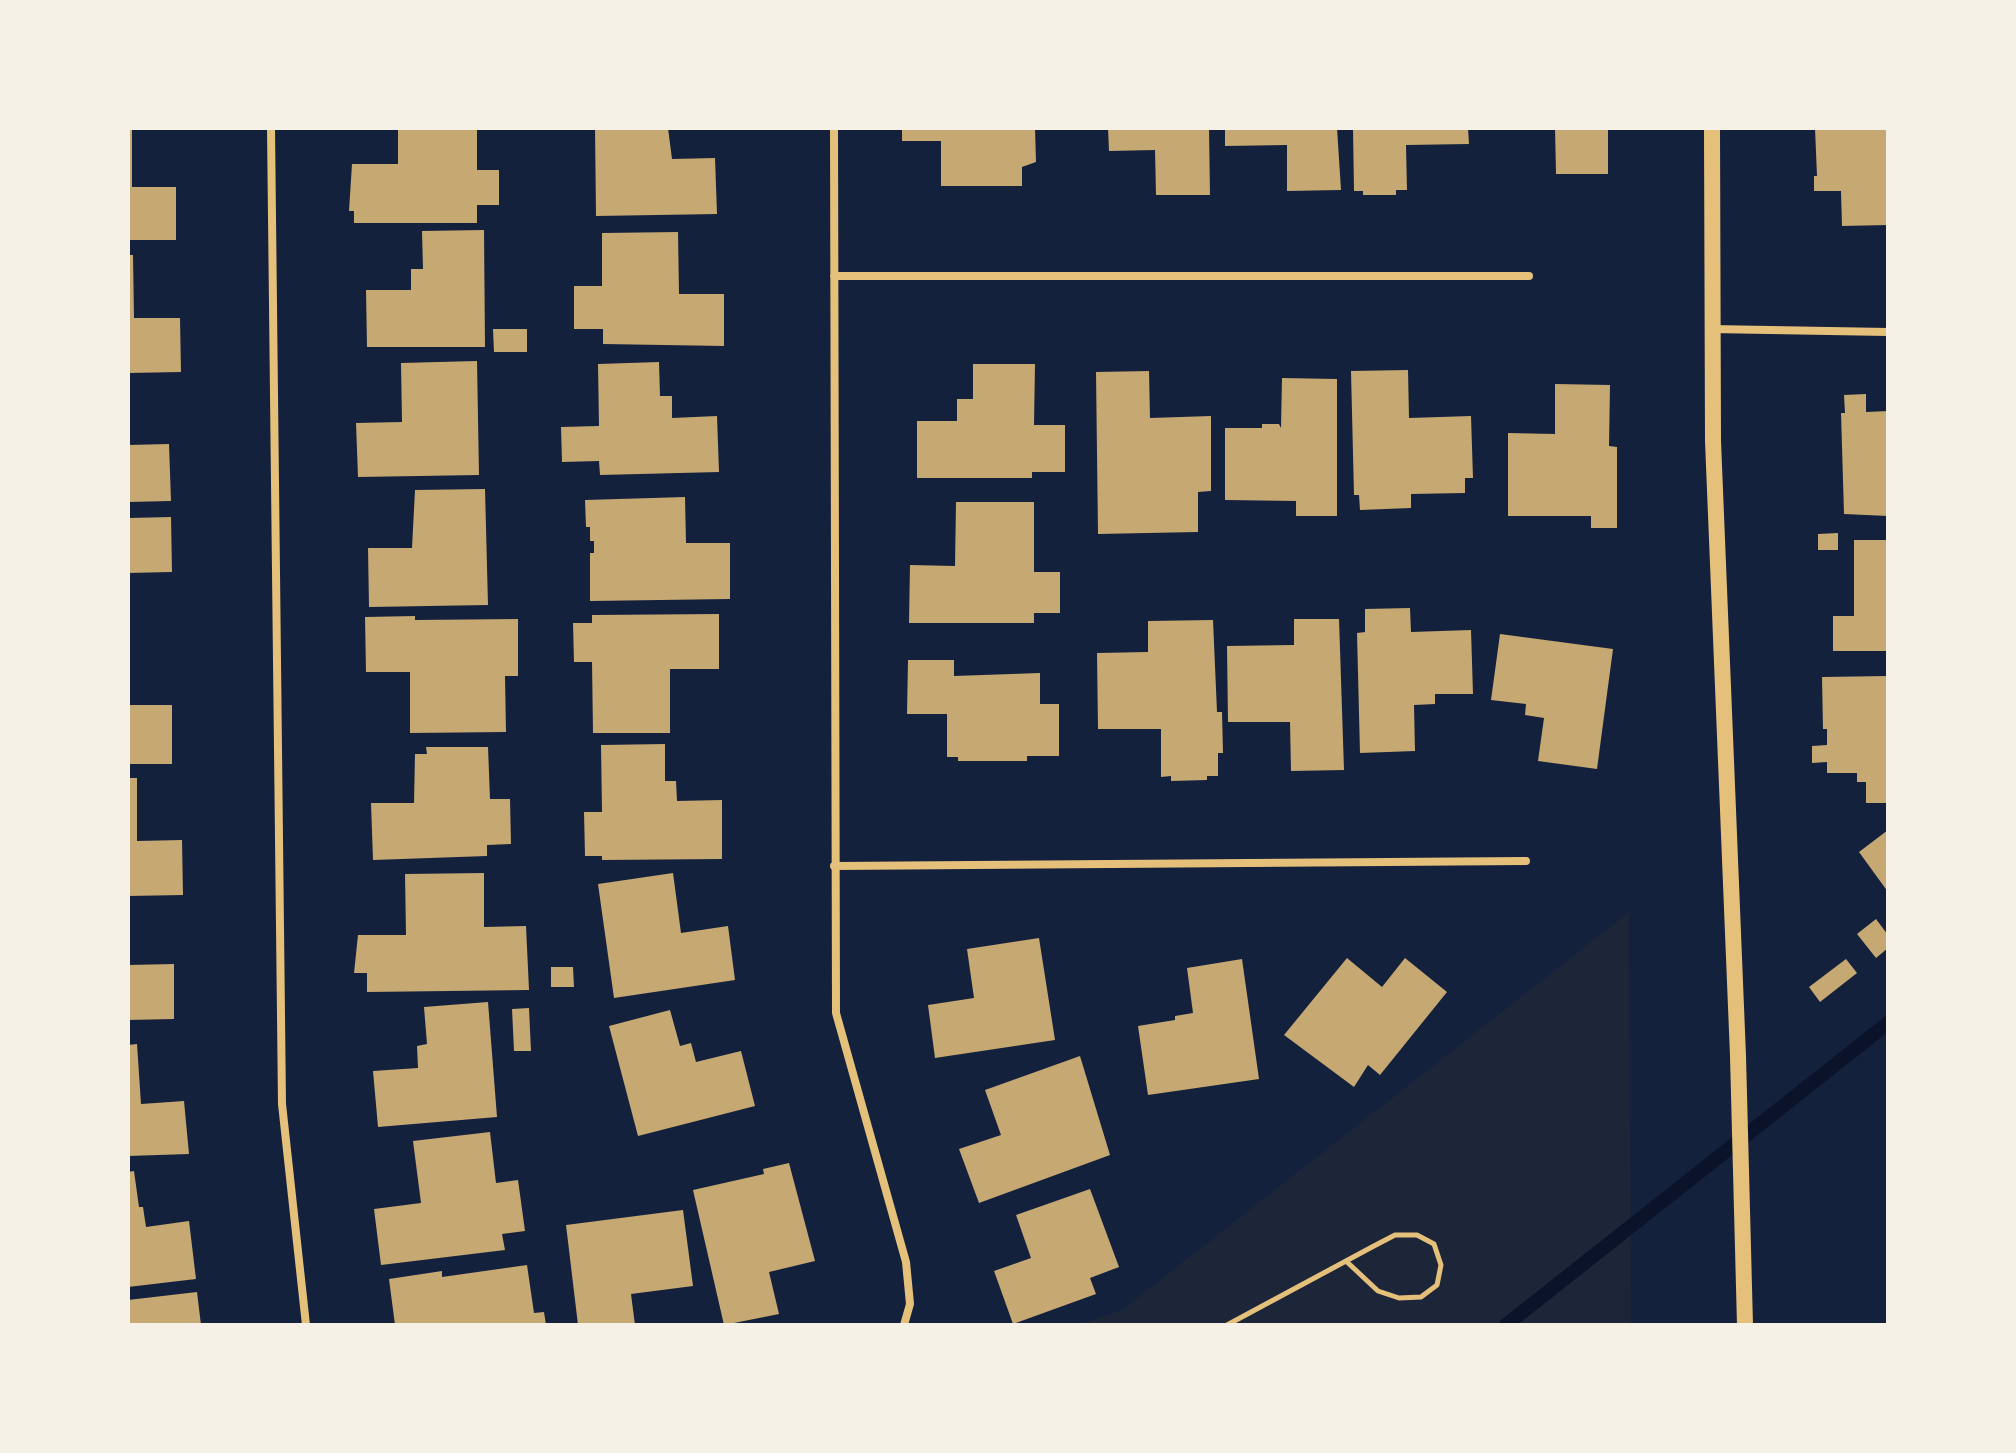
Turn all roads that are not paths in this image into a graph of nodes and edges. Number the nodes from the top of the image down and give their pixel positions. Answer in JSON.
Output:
{"nodes":[{"id":1,"x":271,"y":128,"type":"edge"},
{"id":2,"x":834,"y":128,"type":"edge"},
{"id":3,"x":1712,"y":128,"type":"edge"},
{"id":4,"x":834,"y":276,"type":"junction"},
{"id":5,"x":1529,"y":276,"type":"dead end"},
{"id":6,"x":1710,"y":329,"type":"junction"},
{"id":7,"x":1888,"y":332,"type":"edge"},
{"id":8,"x":1526,"y":861,"type":"dead end"},
{"id":9,"x":834,"y":866,"type":"junction"},
{"id":10,"x":306,"y":1325,"type":"edge"},
{"id":11,"x":904,"y":1325,"type":"edge"},
{"id":12,"x":1745,"y":1325,"type":"edge"}],
"edges":[{"from":1,"to":10,"type":"street"},
{"from":2,"to":4,"type":"street"},
{"from":3,"to":6,"type":"main road"},
{"from":4,"to":5,"type":"street"},
{"from":4,"to":9,"type":"street"},
{"from":6,"to":7,"type":"street"},
{"from":6,"to":12,"type":"main road"},
{"from":8,"to":9,"type":"street"},
{"from":9,"to":11,"type":"street"}]}
